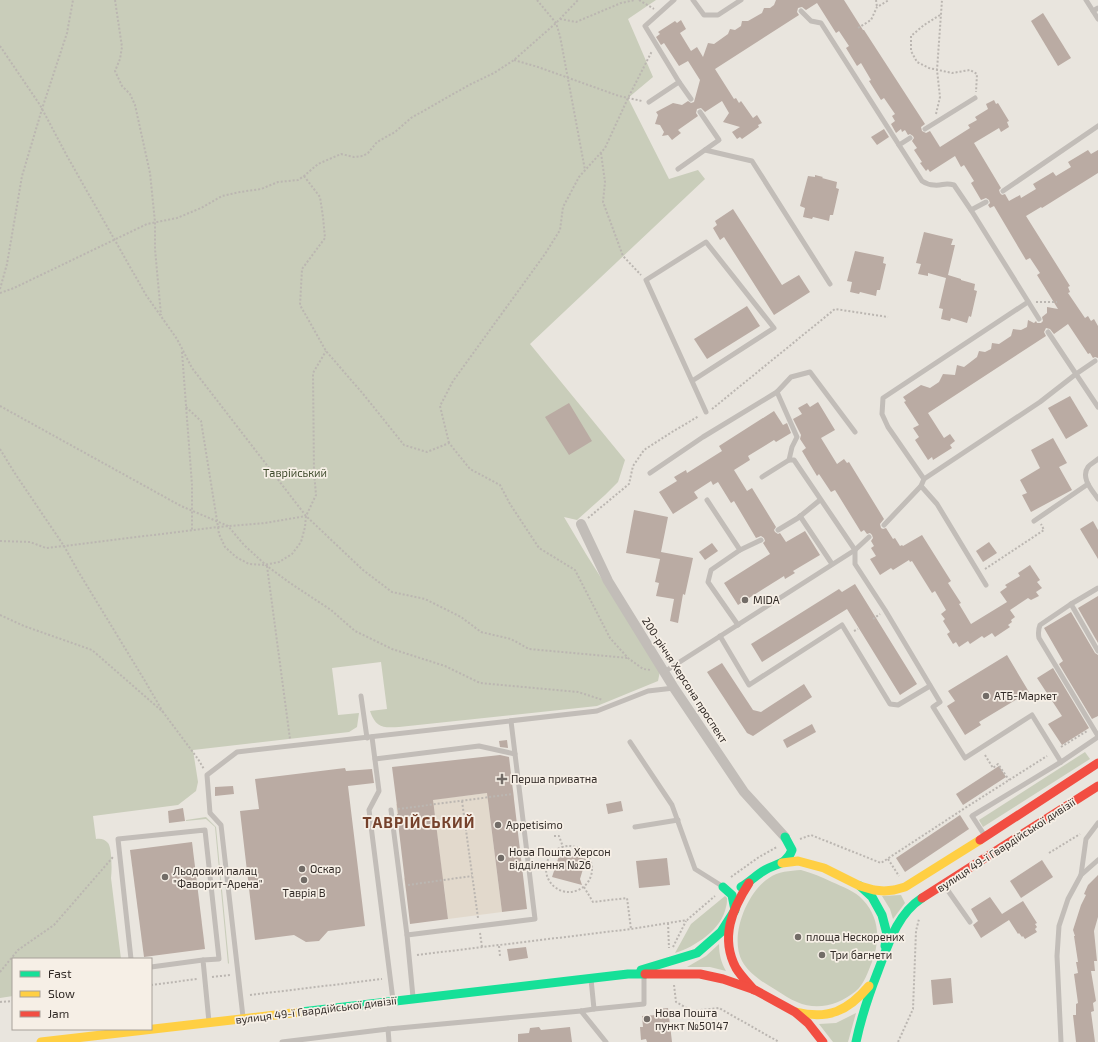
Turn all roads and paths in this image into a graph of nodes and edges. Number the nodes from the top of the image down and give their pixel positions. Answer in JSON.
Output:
{"nodes":[{"id":1,"x":73,"y":0,"type":"edge"},
{"id":2,"x":115,"y":0,"type":"edge"},
{"id":3,"x":537,"y":0,"type":"edge"},
{"id":4,"x":578,"y":0,"type":"edge"},
{"id":5,"x":635,"y":0,"type":"edge"},
{"id":6,"x":639,"y":0,"type":"edge"},
{"id":7,"x":673,"y":0,"type":"edge"},
{"id":8,"x":693,"y":0,"type":"edge"},
{"id":9,"x":741,"y":0,"type":"edge"},
{"id":10,"x":876,"y":0,"type":"edge"},
{"id":11,"x":889,"y":0,"type":"edge"},
{"id":12,"x":942,"y":0,"type":"edge"},
{"id":13,"x":1086,"y":0,"type":"edge"},
{"id":14,"x":877,"y":7,"type":"junction"},
{"id":15,"x":1096,"y":10,"type":"edge"},
{"id":16,"x":800,"y":11,"type":"dead end"},
{"id":17,"x":660,"y":13,"type":"junction"},
{"id":18,"x":940,"y":15,"type":"junction"},
{"id":19,"x":560,"y":19,"type":"junction"},
{"id":20,"x":1098,"y":19,"type":"edge"},
{"id":21,"x":556,"y":23,"type":"junction"},
{"id":22,"x":858,"y":28,"type":"dead end"},
{"id":23,"x":656,"y":44,"type":"junction"},
{"id":24,"x":0,"y":46,"type":"edge"},
{"id":25,"x":514,"y":60,"type":"junction"},
{"id":26,"x":937,"y":70,"type":"junction"},
{"id":27,"x":567,"y":78,"type":"junction"},
{"id":28,"x":680,"y":82,"type":"junction"},
{"id":29,"x":628,"y":98,"type":"junction"},
{"id":30,"x":975,"y":98,"type":"joint"},
{"id":31,"x":691,"y":99,"type":"dead end"},
{"id":32,"x":649,"y":102,"type":"joint"},
{"id":33,"x":42,"y":109,"type":"junction"},
{"id":34,"x":700,"y":112,"type":"dead end"},
{"id":35,"x":933,"y":124,"type":"junction"},
{"id":36,"x":1098,"y":126,"type":"edge"},
{"id":37,"x":925,"y":129,"type":"dead end"},
{"id":38,"x":910,"y":138,"type":"dead end"},
{"id":39,"x":899,"y":145,"type":"junction"},
{"id":40,"x":705,"y":150,"type":"junction"},
{"id":41,"x":601,"y":152,"type":"junction"},
{"id":42,"x":678,"y":169,"type":"dead end"},
{"id":43,"x":585,"y":170,"type":"junction"},
{"id":44,"x":304,"y":176,"type":"junction"},
{"id":45,"x":1003,"y":191,"type":"dead end"},
{"id":46,"x":986,"y":202,"type":"dead end"},
{"id":47,"x":971,"y":210,"type":"junction"},
{"id":48,"x":155,"y":222,"type":"junction"},
{"id":49,"x":114,"y":239,"type":"junction"},
{"id":50,"x":646,"y":280,"type":"junction"},
{"id":51,"x":830,"y":284,"type":"dead end"},
{"id":52,"x":0,"y":290,"type":"edge"},
{"id":53,"x":0,"y":293,"type":"edge"},
{"id":54,"x":1028,"y":302,"type":"junction"},
{"id":55,"x":1057,"y":302,"type":"dead end"},
{"id":56,"x":161,"y":316,"type":"junction"},
{"id":57,"x":888,"y":317,"type":"dead end"},
{"id":58,"x":1039,"y":319,"type":"dead end"},
{"id":59,"x":1048,"y":332,"type":"dead end"},
{"id":60,"x":182,"y":350,"type":"junction"},
{"id":61,"x":326,"y":351,"type":"junction"},
{"id":62,"x":1095,"y":361,"type":"dead end"},
{"id":63,"x":1076,"y":374,"type":"junction"},
{"id":64,"x":692,"y":381,"type":"junction"},
{"id":65,"x":777,"y":392,"type":"junction"},
{"id":66,"x":0,"y":406,"type":"edge"},
{"id":67,"x":186,"y":407,"type":"junction"},
{"id":68,"x":1098,"y":407,"type":"edge"},
{"id":69,"x":706,"y":412,"type":"junction"},
{"id":70,"x":855,"y":432,"type":"dead end"},
{"id":71,"x":449,"y":443,"type":"junction"},
{"id":72,"x":0,"y":449,"type":"edge"},
{"id":73,"x":1098,"y":459,"type":"edge"},
{"id":74,"x":789,"y":460,"type":"junction"},
{"id":75,"x":650,"y":473,"type":"dead end"},
{"id":76,"x":762,"y":477,"type":"dead end"},
{"id":77,"x":924,"y":479,"type":"junction"},
{"id":78,"x":1088,"y":484,"type":"junction"},
{"id":79,"x":921,"y":486,"type":"junction"},
{"id":80,"x":1098,"y":499,"type":"edge"},
{"id":81,"x":707,"y":500,"type":"dead end"},
{"id":82,"x":820,"y":500,"type":"junction"},
{"id":83,"x":192,"y":511,"type":"junction"},
{"id":84,"x":306,"y":516,"type":"junction"},
{"id":85,"x":800,"y":516,"type":"junction"},
{"id":86,"x":1036,"y":519,"type":"joint"},
{"id":87,"x":217,"y":522,"type":"junction"},
{"id":88,"x":581,"y":524,"type":"joint"},
{"id":89,"x":884,"y":525,"type":"dead end"},
{"id":90,"x":228,"y":526,"type":"junction"},
{"id":91,"x":218,"y":527,"type":"junction"},
{"id":92,"x":192,"y":530,"type":"junction"},
{"id":93,"x":778,"y":530,"type":"dead end"},
{"id":94,"x":869,"y":537,"type":"dead end"},
{"id":95,"x":761,"y":540,"type":"dead end"},
{"id":96,"x":0,"y":541,"type":"edge"},
{"id":97,"x":64,"y":546,"type":"junction"},
{"id":98,"x":740,"y":550,"type":"junction"},
{"id":99,"x":855,"y":550,"type":"junction"},
{"id":100,"x":832,"y":564,"type":"junction"},
{"id":101,"x":266,"y":566,"type":"junction"},
{"id":102,"x":979,"y":573,"type":"junction"},
{"id":103,"x":986,"y":585,"type":"dead end"},
{"id":104,"x":1098,"y":588,"type":"edge"},
{"id":105,"x":1071,"y":604,"type":"junction"},
{"id":106,"x":0,"y":615,"type":"edge"},
{"id":107,"x":738,"y":625,"type":"junction"},
{"id":108,"x":720,"y":636,"type":"junction"},
{"id":109,"x":1098,"y":651,"type":"edge"},
{"id":110,"x":628,"y":658,"type":"junction"},
{"id":111,"x":664,"y":672,"type":"junction"},
{"id":112,"x":930,"y":686,"type":"junction"},
{"id":113,"x":674,"y":688,"type":"junction"},
{"id":114,"x":361,"y":696,"type":"dead end"},
{"id":115,"x":616,"y":704,"type":"junction"},
{"id":116,"x":163,"y":712,"type":"junction"},
{"id":117,"x":511,"y":721,"type":"junction"},
{"id":118,"x":1093,"y":727,"type":"junction"},
{"id":119,"x":1098,"y":736,"type":"edge"},
{"id":120,"x":370,"y":737,"type":"junction"},
{"id":121,"x":1072,"y":740,"type":"junction"},
{"id":122,"x":630,"y":742,"type":"dead end"},
{"id":123,"x":1078,"y":744,"type":"dead end"},
{"id":124,"x":291,"y":746,"type":"junction"},
{"id":125,"x":1061,"y":747,"type":"dead end"},
{"id":126,"x":515,"y":754,"type":"junction"},
{"id":127,"x":985,"y":755,"type":"dead end"},
{"id":128,"x":1047,"y":756,"type":"dead end"},
{"id":129,"x":375,"y":759,"type":"junction"},
{"id":130,"x":1061,"y":762,"type":"junction"},
{"id":131,"x":1098,"y":763,"type":"edge"},
{"id":132,"x":207,"y":776,"type":"junction"},
{"id":133,"x":1009,"y":780,"type":"junction"},
{"id":134,"x":1098,"y":786,"type":"edge"},
{"id":135,"x":520,"y":794,"type":"junction"},
{"id":136,"x":462,"y":801,"type":"junction"},
{"id":137,"x":391,"y":810,"type":"joint"},
{"id":138,"x":678,"y":820,"type":"junction"},
{"id":139,"x":1098,"y":823,"type":"edge"},
{"id":140,"x":1006,"y":824,"type":"junction"},
{"id":141,"x":635,"y":827,"type":"dead end"},
{"id":142,"x":1080,"y":834,"type":"dead end"},
{"id":143,"x":811,"y":835,"type":"dead end"},
{"id":144,"x":554,"y":836,"type":"dead end"},
{"id":145,"x":785,"y":837,"type":"junction"},
{"id":146,"x":985,"y":837,"type":"junction"},
{"id":147,"x":563,"y":847,"type":"junction"},
{"id":148,"x":119,"y":850,"type":"junction"},
{"id":149,"x":1049,"y":853,"type":"dead end"},
{"id":150,"x":888,"y":859,"type":"junction"},
{"id":151,"x":1098,"y":860,"type":"edge"},
{"id":152,"x":782,"y":862,"type":"junction"},
{"id":153,"x":824,"y":868,"type":"junction"},
{"id":154,"x":1081,"y":875,"type":"junction"},
{"id":155,"x":472,"y":876,"type":"junction"},
{"id":156,"x":749,"y":883,"type":"junction"},
{"id":157,"x":904,"y":883,"type":"junction"},
{"id":158,"x":944,"y":884,"type":"junction"},
{"id":159,"x":400,"y":885,"type":"junction"},
{"id":160,"x":584,"y":886,"type":"junction"},
{"id":161,"x":860,"y":886,"type":"junction"},
{"id":162,"x":723,"y":887,"type":"junction"},
{"id":163,"x":735,"y":910,"type":"junction"},
{"id":164,"x":920,"y":912,"type":"dead end"},
{"id":165,"x":478,"y":915,"type":"dead end"},
{"id":166,"x":687,"y":920,"type":"dead end"},
{"id":167,"x":970,"y":922,"type":"dead end"},
{"id":168,"x":668,"y":923,"type":"dead end"},
{"id":169,"x":479,"y":926,"type":"junction"},
{"id":170,"x":406,"y":935,"type":"junction"},
{"id":171,"x":499,"y":946,"type":"junction"},
{"id":172,"x":482,"y":947,"type":"junction"},
{"id":173,"x":884,"y":955,"type":"junction"},
{"id":174,"x":409,"y":956,"type":"junction"},
{"id":175,"x":500,"y":956,"type":"dead end"},
{"id":176,"x":131,"y":958,"type":"edge"},
{"id":177,"x":203,"y":960,"type":"junction"},
{"id":178,"x":152,"y":967,"type":"edge"},
{"id":179,"x":0,"y":972,"type":"edge"},
{"id":180,"x":628,"y":974,"type":"junction"},
{"id":181,"x":644,"y":974,"type":"junction"},
{"id":182,"x":230,"y":975,"type":"dead end"},
{"id":183,"x":875,"y":977,"type":"junction"},
{"id":184,"x":205,"y":978,"type":"junction"},
{"id":185,"x":591,"y":978,"type":"junction"},
{"id":186,"x":382,"y":979,"type":"dead end"},
{"id":187,"x":673,"y":984,"type":"dead end"},
{"id":188,"x":152,"y":985,"type":"edge"},
{"id":189,"x":755,"y":990,"type":"junction"},
{"id":190,"x":250,"y":995,"type":"dead end"},
{"id":191,"x":414,"y":999,"type":"junction"},
{"id":192,"x":12,"y":1001,"type":"edge"},
{"id":193,"x":393,"y":1001,"type":"junction"},
{"id":194,"x":0,"y":1002,"type":"edge"},
{"id":195,"x":594,"y":1009,"type":"junction"},
{"id":196,"x":581,"y":1011,"type":"junction"},
{"id":197,"x":795,"y":1012,"type":"junction"},
{"id":198,"x":244,"y":1018,"type":"junction"},
{"id":199,"x":209,"y":1023,"type":"junction"},
{"id":200,"x":152,"y":1029,"type":"edge"},
{"id":201,"x":388,"y":1029,"type":"junction"},
{"id":202,"x":139,"y":1030,"type":"edge"},
{"id":203,"x":303,"y":1041,"type":"edge"},
{"id":204,"x":41,"y":1042,"type":"edge"},
{"id":205,"x":282,"y":1042,"type":"edge"},
{"id":206,"x":389,"y":1042,"type":"edge"},
{"id":207,"x":606,"y":1042,"type":"edge"},
{"id":208,"x":779,"y":1042,"type":"edge"},
{"id":209,"x":823,"y":1042,"type":"edge"},
{"id":210,"x":856,"y":1042,"type":"edge"},
{"id":211,"x":898,"y":1042,"type":"edge"},
{"id":212,"x":1061,"y":1042,"type":"edge"}],
"edges":[{"from":1,"to":33,"type":"path"},
{"from":2,"to":48,"type":"path"},
{"from":3,"to":21,"type":"path"},
{"from":4,"to":19,"type":"path"},
{"from":5,"to":19,"type":"path"},
{"from":6,"to":17,"type":"path"},
{"from":7,"to":17,"type":"lane"},
{"from":8,"to":9,"type":"lane"},
{"from":10,"to":14,"type":"path"},
{"from":11,"to":14,"type":"path"},
{"from":12,"to":18,"type":"path"},
{"from":13,"to":15,"type":"lane"},
{"from":14,"to":22,"type":"path"},
{"from":15,"to":20,"type":"lane"},
{"from":16,"to":39,"type":"lane"},
{"from":17,"to":23,"type":"lane"},
{"from":18,"to":26,"type":"path"},
{"from":18,"to":26,"type":"path"},
{"from":19,"to":21,"type":"path"},
{"from":21,"to":25,"type":"path"},
{"from":21,"to":27,"type":"path"},
{"from":23,"to":28,"type":"lane"},
{"from":23,"to":29,"type":"path"},
{"from":24,"to":33,"type":"path"},
{"from":25,"to":27,"type":"path"},
{"from":25,"to":44,"type":"path"},
{"from":26,"to":30,"type":"path"},
{"from":26,"to":35,"type":"path"},
{"from":27,"to":29,"type":"path"},
{"from":27,"to":43,"type":"path"},
{"from":28,"to":31,"type":"lane"},
{"from":28,"to":32,"type":"lane"},
{"from":29,"to":32,"type":"path"},
{"from":29,"to":41,"type":"path"},
{"from":30,"to":35,"type":"lane"},
{"from":33,"to":49,"type":"path"},
{"from":33,"to":52,"type":"path"},
{"from":34,"to":40,"type":"lane"},
{"from":35,"to":37,"type":"lane"},
{"from":36,"to":45,"type":"lane"},
{"from":38,"to":39,"type":"lane"},
{"from":39,"to":47,"type":"lane"},
{"from":40,"to":42,"type":"lane"},
{"from":40,"to":51,"type":"lane"},
{"from":41,"to":43,"type":"path"},
{"from":41,"to":50,"type":"path"},
{"from":43,"to":71,"type":"path"},
{"from":44,"to":48,"type":"path"},
{"from":44,"to":61,"type":"path"},
{"from":46,"to":47,"type":"lane"},
{"from":47,"to":54,"type":"lane"},
{"from":48,"to":49,"type":"path"},
{"from":48,"to":56,"type":"path"},
{"from":49,"to":53,"type":"path"},
{"from":49,"to":56,"type":"path"},
{"from":50,"to":64,"type":"lane"},
{"from":50,"to":64,"type":"lane"},
{"from":54,"to":55,"type":"path"},
{"from":54,"to":58,"type":"lane"},
{"from":54,"to":77,"type":"lane"},
{"from":56,"to":60,"type":"path"},
{"from":57,"to":69,"type":"path"},
{"from":59,"to":63,"type":"lane"},
{"from":60,"to":67,"type":"path"},
{"from":60,"to":84,"type":"path"},
{"from":61,"to":71,"type":"path"},
{"from":61,"to":84,"type":"path"},
{"from":62,"to":63,"type":"lane"},
{"from":63,"to":68,"type":"lane"},
{"from":63,"to":77,"type":"lane"},
{"from":64,"to":69,"type":"lane"},
{"from":65,"to":70,"type":"lane"},
{"from":65,"to":74,"type":"lane"},
{"from":65,"to":75,"type":"lane"},
{"from":66,"to":83,"type":"path"},
{"from":67,"to":83,"type":"path"},
{"from":67,"to":87,"type":"path"},
{"from":69,"to":88,"type":"path"},
{"from":71,"to":110,"type":"path"},
{"from":72,"to":97,"type":"path"},
{"from":73,"to":78,"type":"lane"},
{"from":74,"to":76,"type":"lane"},
{"from":74,"to":82,"type":"lane"},
{"from":77,"to":79,"type":"lane"},
{"from":78,"to":80,"type":"lane"},
{"from":78,"to":86,"type":"lane"},
{"from":79,"to":89,"type":"lane"},
{"from":79,"to":102,"type":"lane"},
{"from":81,"to":98,"type":"lane"},
{"from":82,"to":85,"type":"lane"},
{"from":82,"to":99,"type":"lane"},
{"from":83,"to":87,"type":"path"},
{"from":83,"to":92,"type":"path"},
{"from":84,"to":90,"type":"path"},
{"from":84,"to":101,"type":"path"},
{"from":84,"to":110,"type":"path"},
{"from":85,"to":93,"type":"lane"},
{"from":85,"to":100,"type":"lane"},
{"from":86,"to":102,"type":"path"},
{"from":87,"to":90,"type":"path"},
{"from":87,"to":91,"type":"path"},
{"from":88,"to":111,"type":"street","name":"200-річчя Херсона проспект"},
{"from":90,"to":91,"type":"path"},
{"from":90,"to":101,"type":"path"},
{"from":91,"to":92,"type":"path"},
{"from":91,"to":101,"type":"path"},
{"from":92,"to":97,"type":"path"},
{"from":94,"to":99,"type":"lane"},
{"from":95,"to":98,"type":"lane"},
{"from":96,"to":97,"type":"path"},
{"from":97,"to":116,"type":"path"},
{"from":98,"to":107,"type":"lane"},
{"from":99,"to":100,"type":"lane"},
{"from":99,"to":112,"type":"lane"},
{"from":100,"to":107,"type":"lane"},
{"from":101,"to":115,"type":"path"},
{"from":101,"to":124,"type":"path"},
{"from":102,"to":103,"type":"lane"},
{"from":104,"to":105,"type":"lane"},
{"from":105,"to":109,"type":"lane"},
{"from":105,"to":118,"type":"lane"},
{"from":106,"to":116,"type":"path"},
{"from":107,"to":108,"type":"lane"},
{"from":108,"to":111,"type":"lane"},
{"from":108,"to":112,"type":"lane"},
{"from":110,"to":111,"type":"path"},
{"from":111,"to":113,"type":"street","name":"200-річчя Херсона проспект"},
{"from":112,"to":130,"type":"lane"},
{"from":113,"to":115,"type":"lane"},
{"from":113,"to":145,"type":"street","name":"200-річчя Херсона проспект"},
{"from":114,"to":120,"type":"lane"},
{"from":115,"to":117,"type":"lane"},
{"from":116,"to":132,"type":"path"},
{"from":117,"to":120,"type":"lane"},
{"from":117,"to":126,"type":"lane"},
{"from":118,"to":119,"type":"lane"},
{"from":118,"to":121,"type":"path"},
{"from":119,"to":130,"type":"lane"},
{"from":120,"to":124,"type":"lane"},
{"from":120,"to":129,"type":"lane"},
{"from":121,"to":123,"type":"path"},
{"from":121,"to":125,"type":"path"},
{"from":122,"to":138,"type":"lane"},
{"from":124,"to":132,"type":"lane"},
{"from":126,"to":129,"type":"lane"},
{"from":126,"to":135,"type":"lane"},
{"from":127,"to":133,"type":"path"},
{"from":128,"to":133,"type":"path"},
{"from":129,"to":193,"type":"lane"},
{"from":130,"to":146,"type":"lane"},
{"from":131,"to":140,"type":"street","name":"вулиця 49-ї Гвардійської дивізії"},
{"from":132,"to":198,"type":"lane"},
{"from":133,"to":150,"type":"path"},
{"from":134,"to":140,"type":"street"},
{"from":134,"to":158,"type":"street","name":"вулиця 49-ї Гвардійської дивізії"},
{"from":135,"to":136,"type":"path"},
{"from":135,"to":169,"type":"lane"},
{"from":136,"to":137,"type":"path"},
{"from":136,"to":155,"type":"path"},
{"from":137,"to":159,"type":"lane"},
{"from":138,"to":141,"type":"lane"},
{"from":138,"to":162,"type":"lane"},
{"from":139,"to":154,"type":"lane"},
{"from":140,"to":146,"type":"street","name":"вулиця 49-ї Гвардійської дивізії"},
{"from":142,"to":149,"type":"path"},
{"from":143,"to":150,"type":"path"},
{"from":144,"to":147,"type":"path"},
{"from":145,"to":152,"type":"street"},
{"from":145,"to":153,"type":"street"},
{"from":146,"to":157,"type":"street","name":"вулиця 49-ї Гвардійської дивізії"},
{"from":147,"to":160,"type":"path"},
{"from":147,"to":160,"type":"path"},
{"from":148,"to":176,"type":"lane"},
{"from":148,"to":177,"type":"lane"},
{"from":148,"to":179,"type":"path"},
{"from":150,"to":157,"type":"path"},
{"from":151,"to":154,"type":"lane"},
{"from":152,"to":153,"type":"street"},
{"from":152,"to":156,"type":"street"},
{"from":153,"to":161,"type":"street"},
{"from":154,"to":212,"type":"lane"},
{"from":155,"to":159,"type":"path"},
{"from":155,"to":165,"type":"path"},
{"from":156,"to":162,"type":"street"},
{"from":156,"to":163,"type":"street"},
{"from":157,"to":161,"type":"street","name":"вулиця 49-ї Гвардійської дивізії"},
{"from":158,"to":167,"type":"lane"},
{"from":158,"to":173,"type":"street","name":"вулиця 49-ї Гвардійської дивізії"},
{"from":159,"to":170,"type":"lane"},
{"from":160,"to":171,"type":"path"},
{"from":161,"to":173,"type":"street"},
{"from":162,"to":163,"type":"street"},
{"from":163,"to":180,"type":"street"},
{"from":163,"to":189,"type":"street"},
{"from":164,"to":211,"type":"path"},
{"from":166,"to":168,"type":"path"},
{"from":169,"to":170,"type":"lane"},
{"from":169,"to":172,"type":"path"},
{"from":170,"to":174,"type":"lane"},
{"from":171,"to":172,"type":"path"},
{"from":171,"to":175,"type":"path"},
{"from":172,"to":174,"type":"path"},
{"from":173,"to":183,"type":"street"},
{"from":174,"to":191,"type":"lane"},
{"from":177,"to":178,"type":"lane"},
{"from":177,"to":184,"type":"lane"},
{"from":180,"to":181,"type":"street"},
{"from":180,"to":185,"type":"street","name":"вулиця 49-ї Гвардійської дивізії"},
{"from":181,"to":189,"type":"street"},
{"from":181,"to":195,"type":"lane"},
{"from":182,"to":184,"type":"path"},
{"from":183,"to":197,"type":"street"},
{"from":183,"to":210,"type":"street"},
{"from":184,"to":188,"type":"path"},
{"from":184,"to":199,"type":"lane"},
{"from":185,"to":191,"type":"street","name":"вулиця 49-ї Гвардійської дивізії"},
{"from":185,"to":195,"type":"lane"},
{"from":186,"to":190,"type":"path"},
{"from":187,"to":208,"type":"path"},
{"from":189,"to":197,"type":"street"},
{"from":191,"to":193,"type":"street","name":"вулиця 49-ї Гвардійської дивізії"},
{"from":192,"to":194,"type":"path"},
{"from":193,"to":198,"type":"street","name":"вулиця 49-ї Гвардійської дивізії"},
{"from":195,"to":196,"type":"lane"},
{"from":196,"to":201,"type":"lane"},
{"from":196,"to":207,"type":"lane"},
{"from":197,"to":209,"type":"street"},
{"from":198,"to":199,"type":"street","name":"вулиця 49-ї Гвардійської дивізії"},
{"from":199,"to":200,"type":"street","name":"вулиця 49-ї Гвардійської дивізії"},
{"from":201,"to":203,"type":"lane"},
{"from":201,"to":206,"type":"lane"},
{"from":202,"to":204,"type":"street","name":"вулиця 49-ї Гвардійської дивізії"},
{"from":203,"to":205,"type":"lane"}]}
